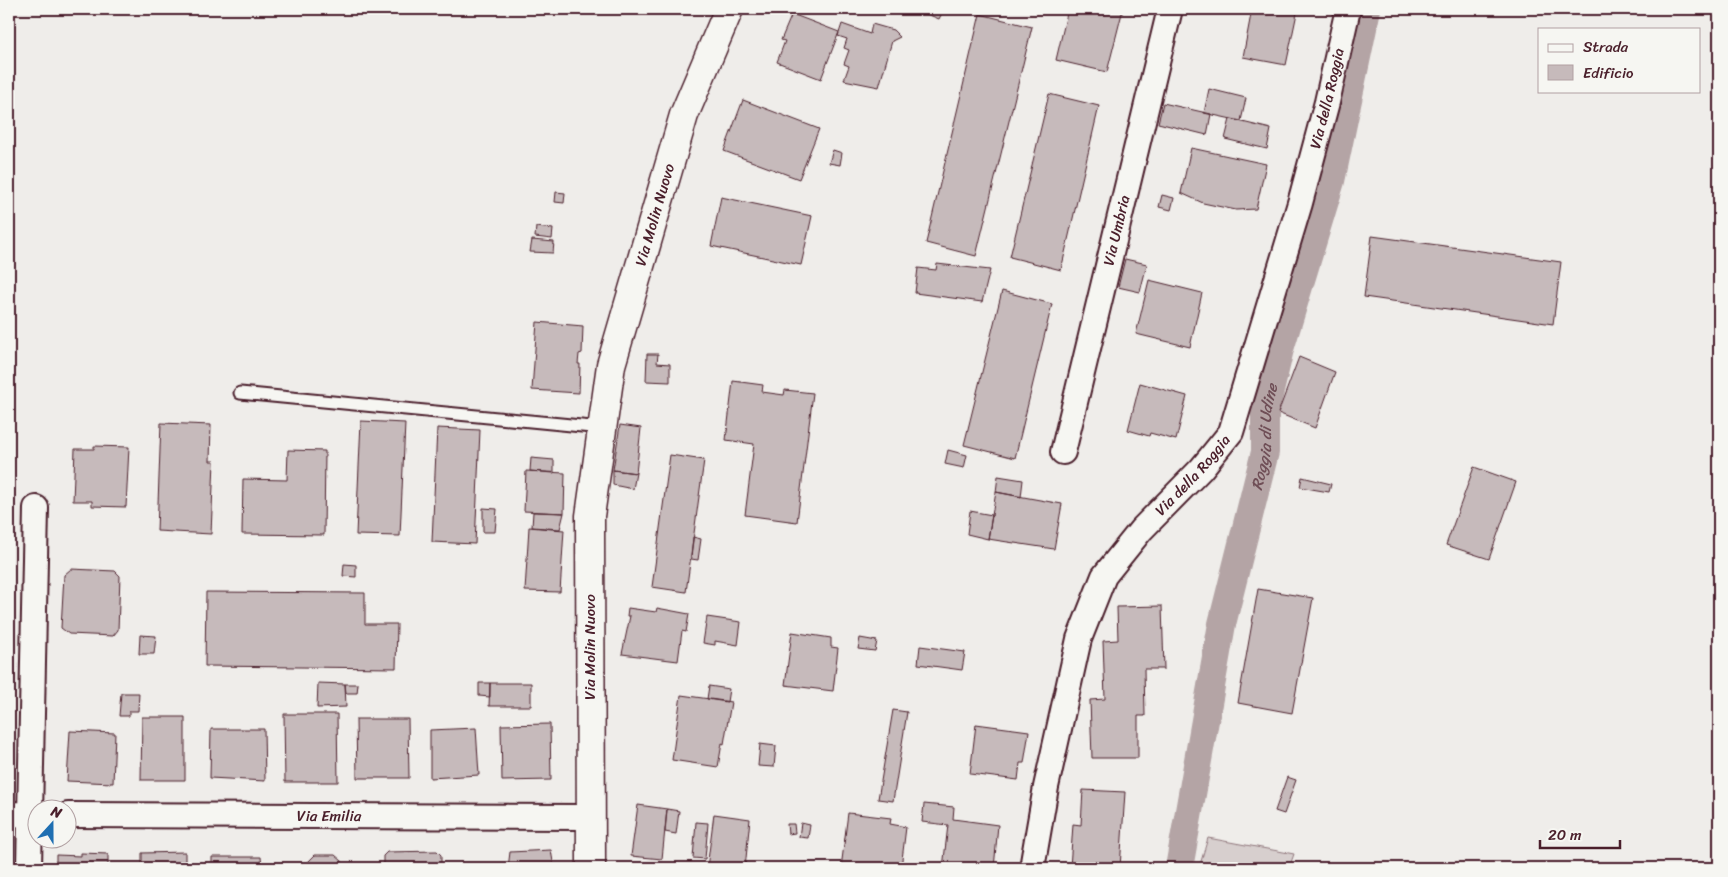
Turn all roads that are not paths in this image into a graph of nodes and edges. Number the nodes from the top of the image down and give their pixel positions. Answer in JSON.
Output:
{"nodes":[{"id":1,"x":729,"y":9,"type":"edge"},
{"id":2,"x":1170,"y":9,"type":"edge"},
{"id":3,"x":1348,"y":9,"type":"edge"},
{"id":4,"x":240,"y":393,"type":"dead end"},
{"id":5,"x":602,"y":428,"type":"junction"},
{"id":6,"x":1063,"y":452,"type":"dead end"},
{"id":7,"x":36,"y":508,"type":"dead end"},
{"id":8,"x":26,"y":815,"type":"edge"},
{"id":9,"x":78,"y":815,"type":"edge"},
{"id":10,"x":590,"y":817,"type":"junction"},
{"id":11,"x":29,"y":868,"type":"edge"},
{"id":12,"x":591,"y":868,"type":"edge"},
{"id":13,"x":1032,"y":868,"type":"edge"}],
"edges":[{"from":1,"to":5,"type":"main road","name":"Via Molin Nuovo"},
{"from":2,"to":6,"type":"street","name":"Via Umbria"},
{"from":3,"to":13,"type":"street","name":"Via della Roggia"},
{"from":4,"to":5,"type":"lane"},
{"from":5,"to":10,"type":"main road","name":"Via Molin Nuovo"},
{"from":7,"to":8,"type":"street"},
{"from":8,"to":11,"type":"street"},
{"from":9,"to":10,"type":"street","name":"Via Emilia"},
{"from":10,"to":12,"type":"main road","name":"Via Molin Nuovo"}]}
